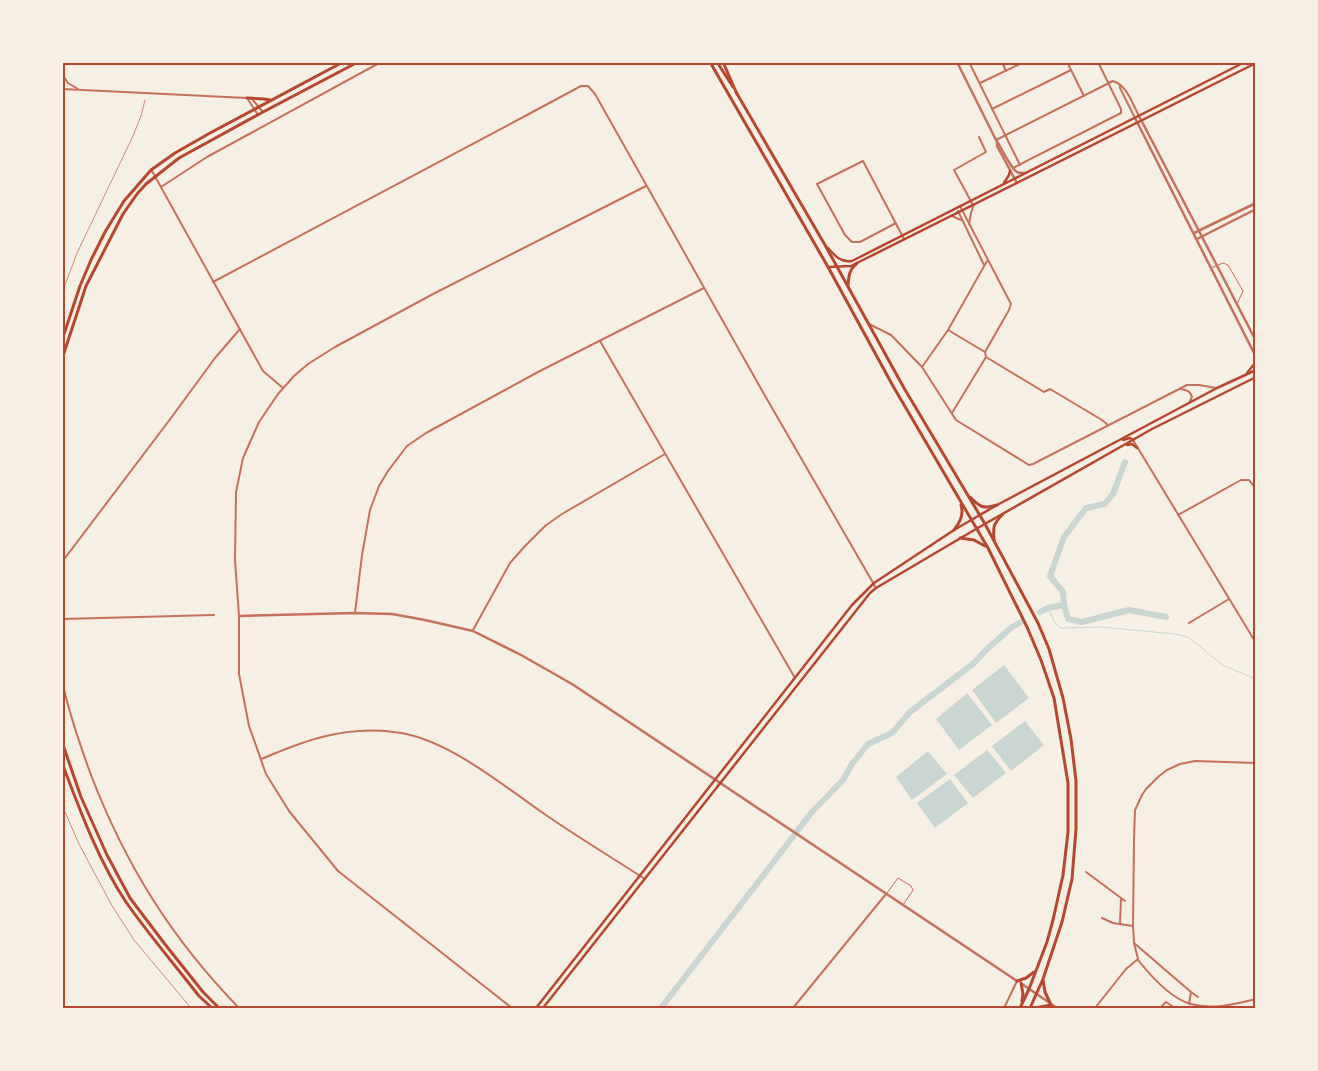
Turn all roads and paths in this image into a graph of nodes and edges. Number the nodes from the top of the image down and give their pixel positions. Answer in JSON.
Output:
{"nodes":[{"id":1,"x":343,"y":62,"type":"edge"},
{"id":2,"x":358,"y":62,"type":"edge"},
{"id":3,"x":382,"y":62,"type":"edge"},
{"id":4,"x":710,"y":62,"type":"edge"},
{"id":5,"x":717,"y":62,"type":"edge"},
{"id":6,"x":723,"y":62,"type":"edge"},
{"id":7,"x":957,"y":62,"type":"edge"},
{"id":8,"x":969,"y":62,"type":"edge"},
{"id":9,"x":1002,"y":62,"type":"edge"},
{"id":10,"x":1024,"y":62,"type":"edge"},
{"id":11,"x":1067,"y":62,"type":"edge"},
{"id":12,"x":1098,"y":62,"type":"edge"},
{"id":13,"x":1245,"y":62,"type":"edge"},
{"id":14,"x":1256,"y":63,"type":"edge"},
{"id":15,"x":1071,"y":70,"type":"junction"},
{"id":16,"x":1006,"y":71,"type":"junction"},
{"id":17,"x":62,"y":74,"type":"edge"},
{"id":18,"x":980,"y":83,"type":"junction"},
{"id":19,"x":1108,"y":83,"type":"junction"},
{"id":20,"x":1120,"y":85,"type":"junction"},
{"id":21,"x":62,"y":89,"type":"edge"},
{"id":22,"x":80,"y":90,"type":"junction"},
{"id":23,"x":737,"y":94,"type":"junction"},
{"id":24,"x":1084,"y":96,"type":"junction"},
{"id":25,"x":247,"y":98,"type":"junction"},
{"id":26,"x":270,"y":100,"type":"junction"},
{"id":27,"x":259,"y":106,"type":"junction"},
{"id":28,"x":255,"y":109,"type":"junction"},
{"id":29,"x":992,"y":109,"type":"junction"},
{"id":30,"x":263,"y":112,"type":"junction"},
{"id":31,"x":258,"y":115,"type":"junction"},
{"id":32,"x":1139,"y":116,"type":"junction"},
{"id":33,"x":1135,"y":118,"type":"junction"},
{"id":34,"x":1141,"y":120,"type":"junction"},
{"id":35,"x":1137,"y":122,"type":"junction"},
{"id":36,"x":1005,"y":136,"type":"junction"},
{"id":37,"x":979,"y":137,"type":"dead end"},
{"id":38,"x":997,"y":142,"type":"junction"},
{"id":39,"x":1020,"y":165,"type":"junction"},
{"id":40,"x":151,"y":170,"type":"junction"},
{"id":41,"x":1011,"y":170,"type":"junction"},
{"id":42,"x":1025,"y":173,"type":"junction"},
{"id":43,"x":155,"y":176,"type":"junction"},
{"id":44,"x":1014,"y":179,"type":"junction"},
{"id":45,"x":1017,"y":183,"type":"junction"},
{"id":46,"x":1004,"y":184,"type":"junction"},
{"id":47,"x":646,"y":186,"type":"junction"},
{"id":48,"x":161,"y":187,"type":"junction"},
{"id":49,"x":970,"y":201,"type":"junction"},
{"id":50,"x":1256,"y":203,"type":"edge"},
{"id":51,"x":973,"y":205,"type":"junction"},
{"id":52,"x":960,"y":206,"type":"junction"},
{"id":53,"x":803,"y":207,"type":"junction"},
{"id":54,"x":957,"y":208,"type":"junction"},
{"id":55,"x":1256,"y":209,"type":"edge"},
{"id":56,"x":962,"y":210,"type":"junction"},
{"id":57,"x":796,"y":211,"type":"junction"},
{"id":58,"x":959,"y":212,"type":"junction"},
{"id":59,"x":950,"y":216,"type":"junction"},
{"id":60,"x":963,"y":221,"type":"junction"},
{"id":61,"x":896,"y":223,"type":"junction"},
{"id":62,"x":969,"y":225,"type":"junction"},
{"id":63,"x":1199,"y":231,"type":"junction"},
{"id":64,"x":1194,"y":233,"type":"junction"},
{"id":65,"x":902,"y":235,"type":"junction"},
{"id":66,"x":1202,"y":236,"type":"junction"},
{"id":67,"x":1197,"y":239,"type":"junction"},
{"id":68,"x":904,"y":240,"type":"junction"},
{"id":69,"x":825,"y":245,"type":"junction"},
{"id":70,"x":988,"y":260,"type":"junction"},
{"id":71,"x":856,"y":263,"type":"junction"},
{"id":72,"x":984,"y":265,"type":"junction"},
{"id":73,"x":1217,"y":266,"type":"junction"},
{"id":74,"x":828,"y":267,"type":"junction"},
{"id":75,"x":837,"y":267,"type":"junction"},
{"id":76,"x":1211,"y":268,"type":"junction"},
{"id":77,"x":213,"y":282,"type":"junction"},
{"id":78,"x":848,"y":286,"type":"junction"},
{"id":79,"x":704,"y":288,"type":"junction"},
{"id":80,"x":1237,"y":305,"type":"junction"},
{"id":81,"x":869,"y":324,"type":"junction"},
{"id":82,"x":240,"y":330,"type":"junction"},
{"id":83,"x":948,"y":330,"type":"junction"},
{"id":84,"x":62,"y":340,"type":"edge"},
{"id":85,"x":600,"y":341,"type":"junction"},
{"id":86,"x":1256,"y":341,"type":"edge"},
{"id":87,"x":64,"y":350,"type":"edge"},
{"id":88,"x":985,"y":352,"type":"junction"},
{"id":89,"x":986,"y":357,"type":"junction"},
{"id":90,"x":1256,"y":358,"type":"edge"},
{"id":91,"x":62,"y":359,"type":"edge"},
{"id":92,"x":922,"y":367,"type":"junction"},
{"id":93,"x":1256,"y":370,"type":"edge"},
{"id":94,"x":1246,"y":374,"type":"junction"},
{"id":95,"x":1256,"y":377,"type":"edge"},
{"id":96,"x":283,"y":388,"type":"junction"},
{"id":97,"x":1218,"y":388,"type":"junction"},
{"id":98,"x":1180,"y":389,"type":"junction"},
{"id":99,"x":1186,"y":405,"type":"junction"},
{"id":100,"x":952,"y":414,"type":"junction"},
{"id":101,"x":1108,"y":425,"type":"junction"},
{"id":102,"x":1142,"y":428,"type":"junction"},
{"id":103,"x":1119,"y":440,"type":"junction"},
{"id":104,"x":1133,"y":440,"type":"junction"},
{"id":105,"x":1122,"y":446,"type":"junction"},
{"id":106,"x":1138,"y":448,"type":"junction"},
{"id":107,"x":665,"y":454,"type":"junction"},
{"id":108,"x":1256,"y":489,"type":"edge"},
{"id":109,"x":966,"y":493,"type":"junction"},
{"id":110,"x":959,"y":499,"type":"junction"},
{"id":111,"x":997,"y":505,"type":"junction"},
{"id":112,"x":1002,"y":514,"type":"junction"},
{"id":113,"x":979,"y":515,"type":"junction"},
{"id":114,"x":1178,"y":515,"type":"junction"},
{"id":115,"x":971,"y":520,"type":"junction"},
{"id":116,"x":985,"y":524,"type":"junction"},
{"id":117,"x":976,"y":529,"type":"junction"},
{"id":118,"x":954,"y":530,"type":"junction"},
{"id":119,"x":960,"y":538,"type":"junction"},
{"id":120,"x":994,"y":544,"type":"junction"},
{"id":121,"x":988,"y":548,"type":"junction"},
{"id":122,"x":62,"y":562,"type":"edge"},
{"id":123,"x":874,"y":583,"type":"junction"},
{"id":124,"x":876,"y":588,"type":"junction"},
{"id":125,"x":1229,"y":599,"type":"junction"},
{"id":126,"x":356,"y":613,"type":"junction"},
{"id":127,"x":214,"y":616,"type":"dead end"},
{"id":128,"x":239,"y":616,"type":"junction"},
{"id":129,"x":62,"y":619,"type":"edge"},
{"id":130,"x":1190,"y":623,"type":"dead end"},
{"id":131,"x":472,"y":631,"type":"junction"},
{"id":132,"x":1256,"y":643,"type":"edge"},
{"id":133,"x":795,"y":678,"type":"junction"},
{"id":134,"x":62,"y":681,"type":"edge"},
{"id":135,"x":62,"y":742,"type":"edge"},
{"id":136,"x":261,"y":759,"type":"junction"},
{"id":137,"x":62,"y":762,"type":"edge"},
{"id":138,"x":1256,"y":763,"type":"edge"},
{"id":139,"x":715,"y":780,"type":"junction"},
{"id":140,"x":720,"y":784,"type":"junction"},
{"id":141,"x":1086,"y":872,"type":"dead end"},
{"id":142,"x":640,"y":876,"type":"junction"},
{"id":143,"x":645,"y":880,"type":"junction"},
{"id":144,"x":886,"y":894,"type":"junction"},
{"id":145,"x":1121,"y":898,"type":"junction"},
{"id":146,"x":1125,"y":901,"type":"dead end"},
{"id":147,"x":903,"y":905,"type":"junction"},
{"id":148,"x":1102,"y":918,"type":"dead end"},
{"id":149,"x":1120,"y":924,"type":"junction"},
{"id":150,"x":1133,"y":926,"type":"junction"},
{"id":151,"x":1134,"y":943,"type":"junction"},
{"id":152,"x":1138,"y":959,"type":"junction"},
{"id":153,"x":1036,"y":969,"type":"junction"},
{"id":154,"x":1043,"y":979,"type":"junction"},
{"id":155,"x":1019,"y":982,"type":"junction"},
{"id":156,"x":1029,"y":989,"type":"junction"},
{"id":157,"x":1191,"y":992,"type":"junction"},
{"id":158,"x":1036,"y":994,"type":"junction"},
{"id":159,"x":1198,"y":997,"type":"dead end"},
{"id":160,"x":1256,"y":999,"type":"edge"},
{"id":161,"x":1022,"y":1004,"type":"junction"},
{"id":162,"x":1051,"y":1004,"type":"junction"},
{"id":163,"x":1189,"y":1004,"type":"junction"},
{"id":164,"x":1216,"y":1007,"type":"edge"},
{"id":165,"x":212,"y":1008,"type":"edge"},
{"id":166,"x":219,"y":1008,"type":"edge"},
{"id":167,"x":239,"y":1008,"type":"edge"},
{"id":168,"x":512,"y":1008,"type":"edge"},
{"id":169,"x":536,"y":1008,"type":"edge"},
{"id":170,"x":543,"y":1008,"type":"edge"},
{"id":171,"x":793,"y":1008,"type":"edge"},
{"id":172,"x":1004,"y":1008,"type":"edge"},
{"id":173,"x":1020,"y":1008,"type":"edge"},
{"id":174,"x":1030,"y":1008,"type":"edge"},
{"id":175,"x":1035,"y":1008,"type":"edge"},
{"id":176,"x":1057,"y":1008,"type":"edge"},
{"id":177,"x":1095,"y":1008,"type":"edge"},
{"id":178,"x":1160,"y":1008,"type":"edge"},
{"id":179,"x":1175,"y":1008,"type":"edge"}],
"edges":[{"from":1,"to":26,"type":"main road"},
{"from":2,"to":30,"type":"main road"},
{"from":3,"to":48,"type":"street"},
{"from":4,"to":57,"type":"main road"},
{"from":5,"to":23,"type":"main road"},
{"from":6,"to":23,"type":"main road"},
{"from":7,"to":38,"type":"street"},
{"from":8,"to":18,"type":"street"},
{"from":9,"to":16,"type":"street"},
{"from":10,"to":16,"type":"street"},
{"from":11,"to":15,"type":"street"},
{"from":12,"to":19,"type":"street"},
{"from":13,"to":32,"type":"main road"},
{"from":14,"to":34,"type":"main road"},
{"from":15,"to":24,"type":"street"},
{"from":15,"to":29,"type":"street"},
{"from":16,"to":18,"type":"street"},
{"from":17,"to":22,"type":"street"},
{"from":18,"to":29,"type":"street"},
{"from":19,"to":20,"type":"street"},
{"from":19,"to":24,"type":"street"},
{"from":19,"to":39,"type":"street"},
{"from":20,"to":32,"type":"street"},
{"from":20,"to":33,"type":"street"},
{"from":21,"to":22,"type":"street"},
{"from":22,"to":25,"type":"street"},
{"from":23,"to":53,"type":"main road"},
{"from":24,"to":36,"type":"street"},
{"from":25,"to":26,"type":"main road"},
{"from":25,"to":27,"type":"street"},
{"from":25,"to":28,"type":"street"},
{"from":26,"to":27,"type":"main road"},
{"from":27,"to":28,"type":"main road"},
{"from":27,"to":30,"type":"street"},
{"from":28,"to":31,"type":"street"},
{"from":28,"to":40,"type":"main road"},
{"from":29,"to":36,"type":"street"},
{"from":30,"to":31,"type":"main road"},
{"from":31,"to":43,"type":"main road"},
{"from":32,"to":33,"type":"main road"},
{"from":32,"to":34,"type":"street"},
{"from":33,"to":35,"type":"street"},
{"from":33,"to":42,"type":"main road"},
{"from":34,"to":35,"type":"main road"},
{"from":34,"to":63,"type":"street"},
{"from":35,"to":45,"type":"main road"},
{"from":35,"to":64,"type":"street"},
{"from":36,"to":38,"type":"street"},
{"from":36,"to":39,"type":"street"},
{"from":37,"to":49,"type":"street"},
{"from":38,"to":41,"type":"street"},
{"from":39,"to":41,"type":"street"},
{"from":40,"to":43,"type":"street"},
{"from":40,"to":84,"type":"main road"},
{"from":41,"to":42,"type":"street"},
{"from":41,"to":44,"type":"street"},
{"from":41,"to":46,"type":"main road"},
{"from":42,"to":44,"type":"main road"},
{"from":43,"to":48,"type":"street"},
{"from":43,"to":87,"type":"main road"},
{"from":44,"to":45,"type":"street"},
{"from":44,"to":46,"type":"main road"},
{"from":45,"to":51,"type":"main road"},
{"from":46,"to":49,"type":"main road"},
{"from":47,"to":77,"type":"street"},
{"from":47,"to":79,"type":"street"},
{"from":47,"to":96,"type":"street"},
{"from":48,"to":77,"type":"street"},
{"from":49,"to":51,"type":"street"},
{"from":49,"to":52,"type":"main road"},
{"from":50,"to":63,"type":"street"},
{"from":51,"to":56,"type":"main road"},
{"from":51,"to":62,"type":"street"},
{"from":52,"to":54,"type":"main road"},
{"from":52,"to":56,"type":"street"},
{"from":53,"to":57,"type":"main road"},
{"from":53,"to":69,"type":"main road"},
{"from":54,"to":58,"type":"street"},
{"from":54,"to":65,"type":"main road"},
{"from":55,"to":66,"type":"street"},
{"from":56,"to":58,"type":"main road"},
{"from":56,"to":62,"type":"street"},
{"from":57,"to":74,"type":"main road"},
{"from":58,"to":59,"type":"main road"},
{"from":58,"to":60,"type":"street"},
{"from":59,"to":60,"type":"street"},
{"from":59,"to":68,"type":"main road"},
{"from":60,"to":72,"type":"street"},
{"from":61,"to":61,"type":"street"},
{"from":61,"to":65,"type":"street"},
{"from":62,"to":70,"type":"street"},
{"from":63,"to":64,"type":"street"},
{"from":63,"to":66,"type":"street"},
{"from":64,"to":67,"type":"street"},
{"from":65,"to":68,"type":"street"},
{"from":65,"to":69,"type":"main road"},
{"from":66,"to":67,"type":"street"},
{"from":66,"to":73,"type":"street"},
{"from":67,"to":76,"type":"street"},
{"from":68,"to":71,"type":"main road"},
{"from":69,"to":75,"type":"main road"},
{"from":70,"to":72,"type":"street"},
{"from":70,"to":88,"type":"street"},
{"from":71,"to":75,"type":"main road"},
{"from":71,"to":78,"type":"main road"},
{"from":72,"to":83,"type":"street"},
{"from":73,"to":76,"type":"lane"},
{"from":73,"to":80,"type":"street"},
{"from":73,"to":80,"type":"lane"},
{"from":74,"to":75,"type":"main road"},
{"from":74,"to":110,"type":"main road"},
{"from":75,"to":78,"type":"main road"},
{"from":76,"to":90,"type":"street"},
{"from":77,"to":82,"type":"street"},
{"from":78,"to":81,"type":"main road"},
{"from":79,"to":85,"type":"street"},
{"from":79,"to":123,"type":"street"},
{"from":80,"to":86,"type":"street"},
{"from":81,"to":92,"type":"street"},
{"from":81,"to":109,"type":"main road"},
{"from":82,"to":96,"type":"street"},
{"from":82,"to":122,"type":"street"},
{"from":83,"to":88,"type":"street"},
{"from":83,"to":92,"type":"street"},
{"from":85,"to":107,"type":"street"},
{"from":85,"to":126,"type":"street"},
{"from":87,"to":91,"type":"main road"},
{"from":88,"to":89,"type":"street"},
{"from":89,"to":100,"type":"street"},
{"from":89,"to":101,"type":"street"},
{"from":90,"to":94,"type":"main road"},
{"from":92,"to":100,"type":"street"},
{"from":93,"to":94,"type":"main road"},
{"from":94,"to":97,"type":"main road"},
{"from":95,"to":104,"type":"main road"},
{"from":96,"to":128,"type":"street"},
{"from":97,"to":98,"type":"street"},
{"from":97,"to":99,"type":"main road"},
{"from":98,"to":99,"type":"street"},
{"from":98,"to":101,"type":"street"},
{"from":99,"to":102,"type":"main road"},
{"from":100,"to":101,"type":"street"},
{"from":102,"to":103,"type":"main road"},
{"from":102,"to":104,"type":"main road"},
{"from":103,"to":104,"type":"main road"},
{"from":103,"to":111,"type":"main road"},
{"from":104,"to":105,"type":"main road"},
{"from":104,"to":106,"type":"street"},
{"from":105,"to":106,"type":"main road"},
{"from":105,"to":112,"type":"main road"},
{"from":106,"to":114,"type":"street"},
{"from":107,"to":131,"type":"street"},
{"from":107,"to":133,"type":"street"},
{"from":108,"to":114,"type":"street"},
{"from":109,"to":111,"type":"main road"},
{"from":109,"to":113,"type":"main road"},
{"from":110,"to":115,"type":"main road"},
{"from":110,"to":118,"type":"main road"},
{"from":111,"to":113,"type":"main road"},
{"from":112,"to":116,"type":"main road"},
{"from":112,"to":120,"type":"main road"},
{"from":113,"to":115,"type":"main road"},
{"from":113,"to":116,"type":"main road"},
{"from":114,"to":125,"type":"street"},
{"from":115,"to":117,"type":"main road"},
{"from":115,"to":118,"type":"main road"},
{"from":116,"to":117,"type":"main road"},
{"from":116,"to":120,"type":"main road"},
{"from":117,"to":119,"type":"main road"},
{"from":117,"to":121,"type":"main road"},
{"from":118,"to":123,"type":"main road"},
{"from":119,"to":121,"type":"main road"},
{"from":119,"to":124,"type":"main road"},
{"from":120,"to":154,"type":"main road"},
{"from":121,"to":153,"type":"main road"},
{"from":123,"to":124,"type":"street"},
{"from":123,"to":133,"type":"main road"},
{"from":124,"to":140,"type":"main road"},
{"from":125,"to":130,"type":"street"},
{"from":125,"to":132,"type":"street"},
{"from":126,"to":128,"type":"street"},
{"from":126,"to":131,"type":"street"},
{"from":127,"to":129,"type":"street"},
{"from":128,"to":136,"type":"street"},
{"from":131,"to":139,"type":"street"},
{"from":133,"to":139,"type":"main road"},
{"from":134,"to":167,"type":"street"},
{"from":135,"to":166,"type":"main road"},
{"from":136,"to":142,"type":"street"},
{"from":136,"to":168,"type":"street"},
{"from":137,"to":165,"type":"main road"},
{"from":138,"to":150,"type":"street"},
{"from":139,"to":140,"type":"street"},
{"from":139,"to":142,"type":"main road"},
{"from":140,"to":143,"type":"main road"},
{"from":140,"to":144,"type":"street"},
{"from":141,"to":145,"type":"street"},
{"from":142,"to":143,"type":"street"},
{"from":142,"to":169,"type":"main road"},
{"from":143,"to":170,"type":"main road"},
{"from":144,"to":147,"type":"street"},
{"from":144,"to":147,"type":"lane"},
{"from":144,"to":171,"type":"street"},
{"from":145,"to":146,"type":"street"},
{"from":145,"to":149,"type":"street"},
{"from":147,"to":155,"type":"street"},
{"from":148,"to":149,"type":"street"},
{"from":149,"to":150,"type":"street"},
{"from":150,"to":151,"type":"street"},
{"from":151,"to":152,"type":"street"},
{"from":151,"to":157,"type":"street"},
{"from":152,"to":163,"type":"street"},
{"from":152,"to":177,"type":"street"},
{"from":153,"to":155,"type":"main road"},
{"from":153,"to":156,"type":"main road"},
{"from":154,"to":158,"type":"main road"},
{"from":154,"to":162,"type":"main road"},
{"from":155,"to":156,"type":"street"},
{"from":155,"to":161,"type":"main road"},
{"from":155,"to":172,"type":"street"},
{"from":156,"to":158,"type":"street"},
{"from":156,"to":161,"type":"main road"},
{"from":157,"to":159,"type":"street"},
{"from":157,"to":163,"type":"street"},
{"from":158,"to":162,"type":"street"},
{"from":158,"to":174,"type":"main road"},
{"from":160,"to":164,"type":"street"},
{"from":161,"to":173,"type":"main road"},
{"from":162,"to":175,"type":"main road"},
{"from":162,"to":176,"type":"street"},
{"from":163,"to":164,"type":"street"},
{"from":178,"to":179,"type":"street"}]}
